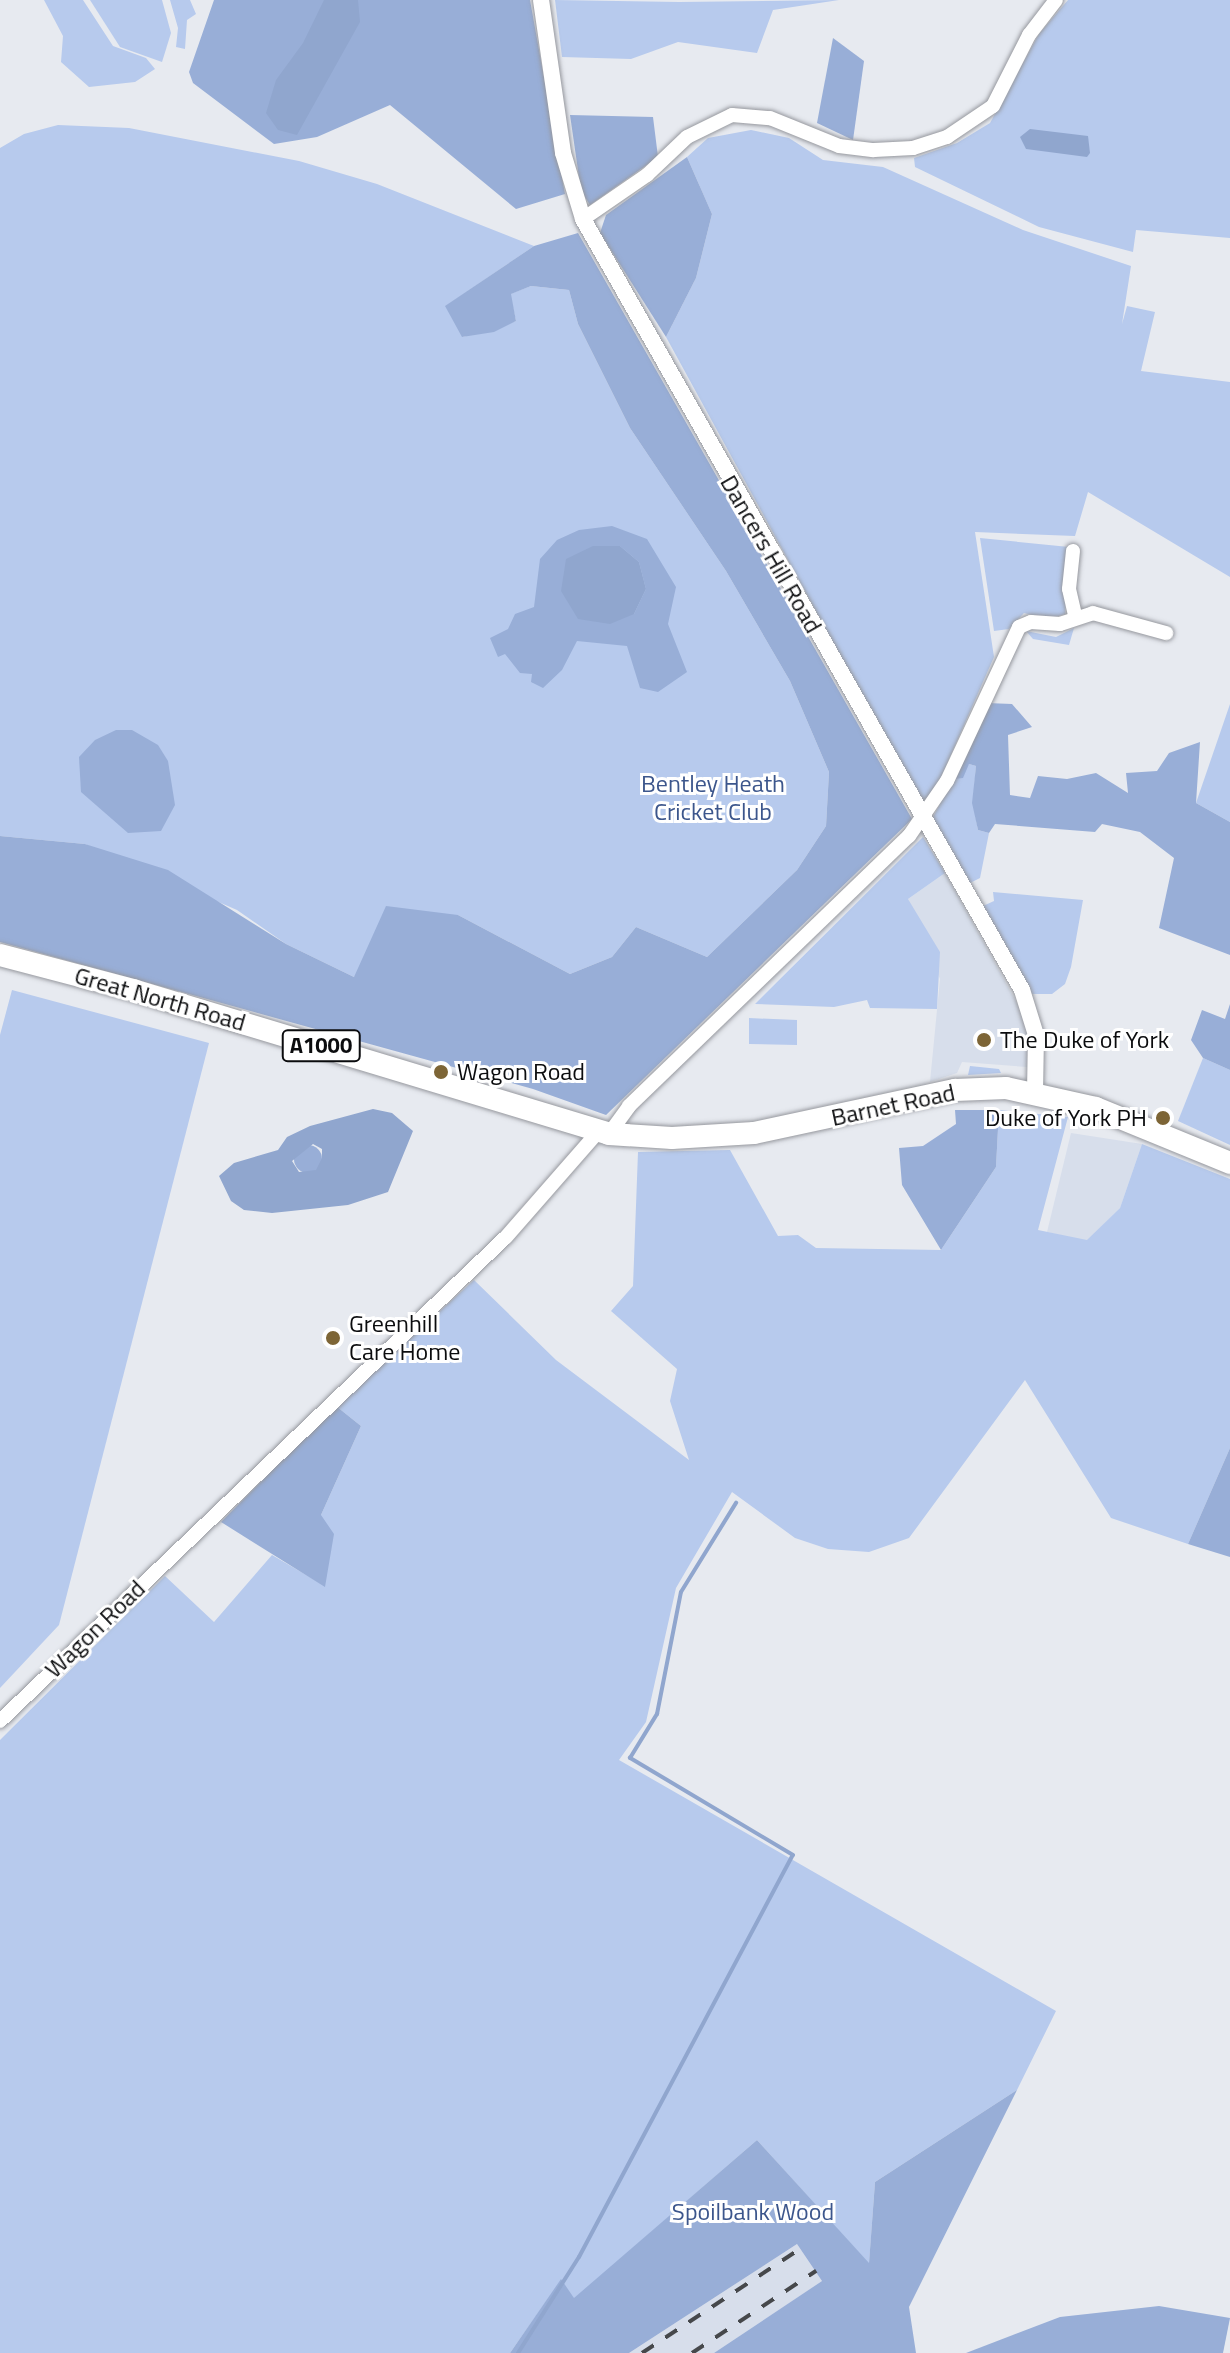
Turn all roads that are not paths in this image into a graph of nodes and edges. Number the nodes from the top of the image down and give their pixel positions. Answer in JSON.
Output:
{"nodes":[{"id":1,"x":541,"y":0,"type":"edge"},
{"id":2,"x":1056,"y":0,"type":"edge"},
{"id":3,"x":583,"y":219,"type":"junction"},
{"id":4,"x":1073,"y":551,"type":"dead end"},
{"id":5,"x":1075,"y":615,"type":"junction"},
{"id":6,"x":1166,"y":633,"type":"dead end"},
{"id":7,"x":922,"y":819,"type":"junction"},
{"id":8,"x":0,"y":955,"type":"edge"},
{"id":9,"x":1035,"y":1092,"type":"junction"},
{"id":10,"x":604,"y":1133,"type":"junction"},
{"id":11,"x":641,"y":1137,"type":"joint"},
{"id":12,"x":1230,"y":1163,"type":"edge"},
{"id":13,"x":0,"y":1721,"type":"edge"}],
"edges":[{"from":1,"to":3,"type":"street","name":"Dancers Hill Road"},
{"from":2,"to":3,"type":"street"},
{"from":3,"to":7,"type":"street","name":"Dancers Hill Road"},
{"from":4,"to":5,"type":"street"},
{"from":5,"to":6,"type":"street"},
{"from":5,"to":7,"type":"street","name":"Wagon Road"},
{"from":7,"to":9,"type":"street","name":"Dancers Hill Road"},
{"from":7,"to":10,"type":"street","name":"Wagon Road"},
{"from":8,"to":10,"type":"main road","name":"Great North Road","number":"A1000"},
{"from":9,"to":11,"type":"main road","name":"Barnet Road","number":"A1000"},
{"from":9,"to":12,"type":"main road","name":"Barnet Road","number":"A1000"},
{"from":10,"to":11,"type":"main road","name":"Great North Road","number":"A1000"},
{"from":10,"to":13,"type":"street","name":"Wagon Road"}]}
